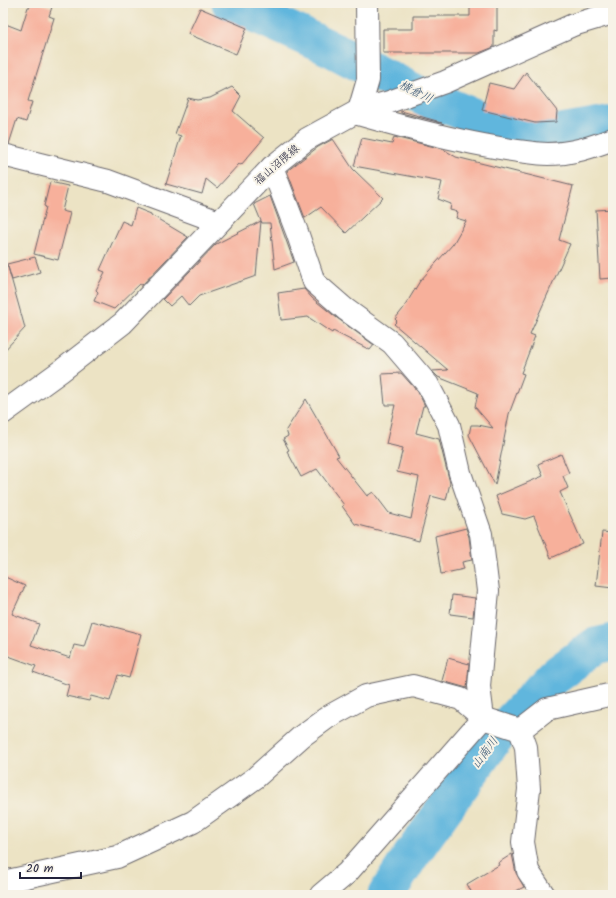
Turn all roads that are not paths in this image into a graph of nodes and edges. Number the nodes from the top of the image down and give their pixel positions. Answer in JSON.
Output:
{"nodes":[{"id":1,"x":367,"y":3,"type":"edge"},
{"id":2,"x":613,"y":13,"type":"edge"},
{"id":3,"x":360,"y":110,"type":"junction"},
{"id":4,"x":613,"y":139,"type":"edge"},
{"id":5,"x":3,"y":155,"type":"edge"},
{"id":6,"x":272,"y":167,"type":"junction"},
{"id":7,"x":219,"y":222,"type":"junction"},
{"id":8,"x":3,"y":413,"type":"edge"},
{"id":9,"x":613,"y":694,"type":"edge"},
{"id":10,"x":484,"y":718,"type":"junction"},
{"id":11,"x":520,"y":730,"type":"junction"},
{"id":12,"x":3,"y":882,"type":"edge"},
{"id":13,"x":321,"y":895,"type":"edge"},
{"id":14,"x":544,"y":895,"type":"edge"}],
"edges":[{"from":1,"to":3,"type":"street"},
{"from":2,"to":3,"type":"street","name":"福山沼隈線"},
{"from":3,"to":4,"type":"street"},
{"from":3,"to":6,"type":"street","name":"福山沼隈線"},
{"from":5,"to":7,"type":"street"},
{"from":6,"to":7,"type":"street","name":"福山沼隈線"},
{"from":6,"to":10,"type":"street"},
{"from":7,"to":8,"type":"street","name":"福山沼隈線"},
{"from":9,"to":11,"type":"street"},
{"from":10,"to":11,"type":"street"},
{"from":10,"to":12,"type":"street"},
{"from":10,"to":13,"type":"street"},
{"from":11,"to":14,"type":"street"}]}
